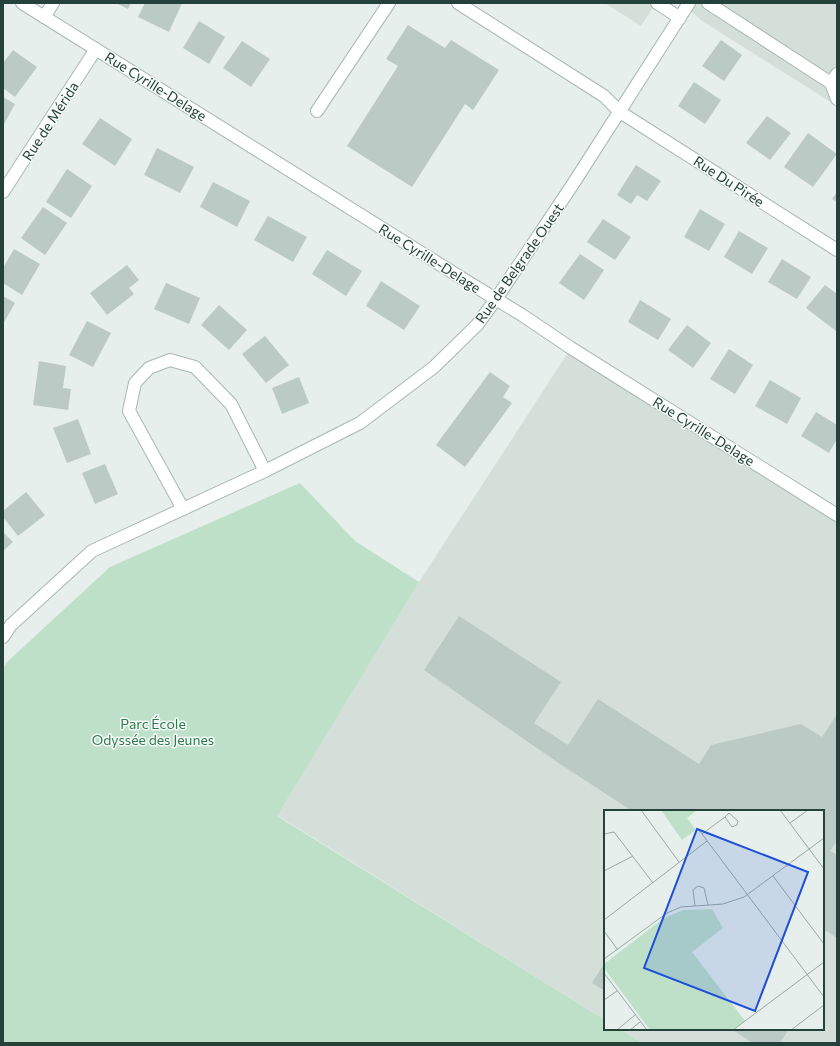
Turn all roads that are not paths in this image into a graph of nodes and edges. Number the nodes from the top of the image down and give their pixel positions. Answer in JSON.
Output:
{"nodes":[{"id":1,"x":22,"y":3,"type":"edge"},
{"id":2,"x":53,"y":3,"type":"edge"},
{"id":3,"x":389,"y":3,"type":"edge"},
{"id":4,"x":458,"y":3,"type":"edge"},
{"id":5,"x":657,"y":3,"type":"edge"},
{"id":6,"x":689,"y":3,"type":"edge"},
{"id":7,"x":708,"y":3,"type":"edge"},
{"id":8,"x":44,"y":17,"type":"junction"},
{"id":9,"x":680,"y":18,"type":"junction"},
{"id":10,"x":96,"y":49,"type":"junction"},
{"id":11,"x":835,"y":81,"type":"edge"},
{"id":12,"x":837,"y":99,"type":"edge"},
{"id":13,"x":317,"y":111,"type":"dead end"},
{"id":14,"x":620,"y":112,"type":"junction"},
{"id":15,"x":3,"y":192,"type":"edge"},
{"id":16,"x":837,"y":250,"type":"edge"},
{"id":17,"x":496,"y":299,"type":"junction"},
{"id":18,"x":265,"y":471,"type":"junction"},
{"id":19,"x":183,"y":509,"type":"junction"},
{"id":20,"x":837,"y":515,"type":"edge"},
{"id":21,"x":3,"y":637,"type":"edge"}],
"edges":[{"from":1,"to":8,"type":"street","name":"Rue Cyrille-Delage"},
{"from":2,"to":8,"type":"street"},
{"from":3,"to":13,"type":"street"},
{"from":4,"to":14,"type":"street","name":"Rue Du Pirée"},
{"from":5,"to":9,"type":"street"},
{"from":6,"to":9,"type":"street","name":"Rue de Belgrade Ouest"},
{"from":7,"to":11,"type":"street"},
{"from":8,"to":10,"type":"street","name":"Rue Cyrille-Delage"},
{"from":9,"to":14,"type":"street","name":"Rue de Belgrade Ouest"},
{"from":10,"to":15,"type":"street","name":"Rue de Mérida"},
{"from":10,"to":17,"type":"street","name":"Rue Cyrille-Delage"},
{"from":11,"to":12,"type":"street"},
{"from":14,"to":16,"type":"street","name":"Rue Du Pirée"},
{"from":14,"to":17,"type":"street","name":"Rue de Belgrade Ouest"},
{"from":17,"to":18,"type":"street","name":"Rue de Belgrade Ouest"},
{"from":17,"to":20,"type":"street","name":"Rue Cyrille-Delage"},
{"from":18,"to":19,"type":"street","name":"Rue de Belgrade Ouest"},
{"from":18,"to":19,"type":"street"},
{"from":19,"to":21,"type":"street","name":"Rue de Belgrade Ouest"}]}
